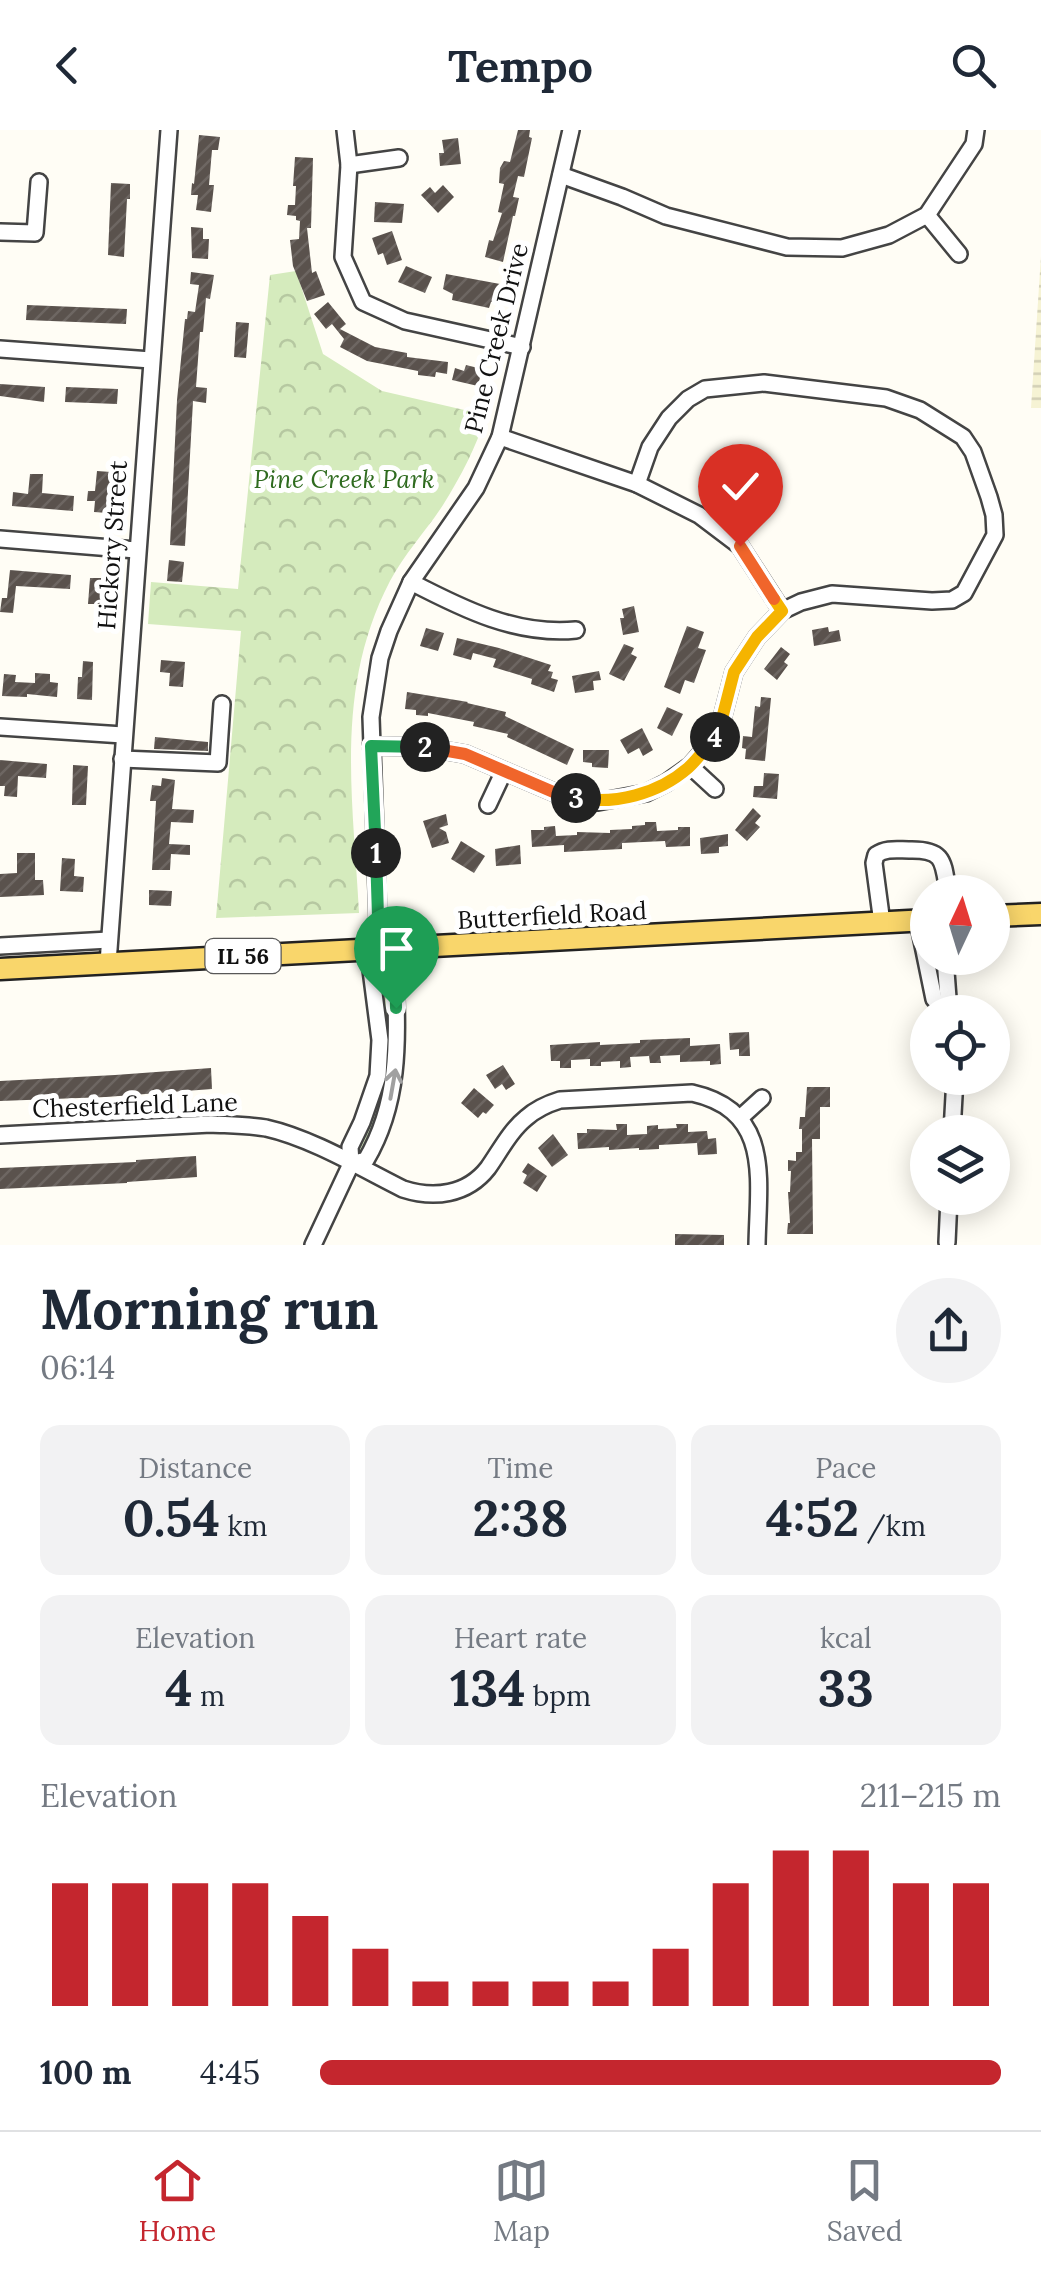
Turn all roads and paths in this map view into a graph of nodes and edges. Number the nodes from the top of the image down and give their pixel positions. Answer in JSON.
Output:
{"nodes":[{"id":1,"x":169,"y":130,"type":"edge"},
{"id":2,"x":345,"y":130,"type":"edge"},
{"id":3,"x":571,"y":130,"type":"edge"},
{"id":4,"x":976,"y":130,"type":"edge"},
{"id":5,"x":399,"y":158,"type":"dead end"},
{"id":6,"x":349,"y":165,"type":"junction"},
{"id":7,"x":561,"y":175,"type":"junction"},
{"id":8,"x":39,"y":182,"type":"dead end"},
{"id":9,"x":928,"y":215,"type":"junction"},
{"id":10,"x":0,"y":232,"type":"edge"},
{"id":11,"x":959,"y":254,"type":"dead end"},
{"id":12,"x":522,"y":347,"type":"junction"},
{"id":13,"x":0,"y":349,"type":"edge"},
{"id":14,"x":150,"y":360,"type":"junction"},
{"id":15,"x":500,"y":436,"type":"junction"},
{"id":16,"x":637,"y":484,"type":"junction"},
{"id":17,"x":0,"y":539,"type":"edge"},
{"id":18,"x":136,"y":550,"type":"junction"},
{"id":19,"x":411,"y":582,"type":"junction"},
{"id":20,"x":782,"y":611,"type":"junction"},
{"id":21,"x":576,"y":630,"type":"dead end"},
{"id":22,"x":222,"y":704,"type":"dead end"},
{"id":23,"x":0,"y":727,"type":"edge"},
{"id":24,"x":123,"y":736,"type":"junction"},
{"id":25,"x":371,"y":746,"type":"junction"},
{"id":26,"x":122,"y":759,"type":"junction"},
{"id":27,"x":690,"y":766,"type":"junction"},
{"id":28,"x":504,"y":771,"type":"junction"},
{"id":29,"x":715,"y":790,"type":"dead end"},
{"id":30,"x":488,"y":806,"type":"dead end"},
{"id":31,"x":945,"y":875,"type":"edge"},
{"id":32,"x":1010,"y":916,"type":"edge"},
{"id":33,"x":1039,"y":917,"type":"edge"},
{"id":34,"x":910,"y":921,"type":"edge"},
{"id":35,"x":882,"y":923,"type":"junction"},
{"id":36,"x":109,"y":940,"type":"junction"},
{"id":37,"x":0,"y":946,"type":"edge"},
{"id":38,"x":379,"y":948,"type":"junction"},
{"id":39,"x":108,"y":963,"type":"junction"},
{"id":40,"x":0,"y":969,"type":"edge"},
{"id":41,"x":931,"y":975,"type":"edge"},
{"id":42,"x":946,"y":975,"type":"edge"},
{"id":43,"x":762,"y":1098,"type":"dead end"},
{"id":44,"x":740,"y":1118,"type":"junction"},
{"id":45,"x":0,"y":1136,"type":"edge"},
{"id":46,"x":351,"y":1164,"type":"junction"},
{"id":47,"x":948,"y":1215,"type":"edge"},
{"id":48,"x":947,"y":1242,"type":"dead end"},
{"id":49,"x":312,"y":1245,"type":"edge"},
{"id":50,"x":757,"y":1245,"type":"edge"}],
"edges":[{"from":1,"to":14,"type":"street","name":"Hickory Street"},
{"from":2,"to":6,"type":"street"},
{"from":3,"to":7,"type":"street","name":"Pine Creek Drive"},
{"from":4,"to":9,"type":"street"},
{"from":5,"to":6,"type":"street"},
{"from":6,"to":12,"type":"street"},
{"from":7,"to":9,"type":"street"},
{"from":7,"to":12,"type":"street","name":"Pine Creek Drive"},
{"from":8,"to":10,"type":"street"},
{"from":9,"to":11,"type":"street"},
{"from":12,"to":15,"type":"street","name":"Pine Creek Drive"},
{"from":13,"to":14,"type":"street"},
{"from":14,"to":18,"type":"street","name":"Hickory Street"},
{"from":15,"to":16,"type":"street"},
{"from":15,"to":19,"type":"street","name":"Pine Creek Drive"},
{"from":16,"to":20,"type":"street"},
{"from":16,"to":20,"type":"street"},
{"from":17,"to":18,"type":"street"},
{"from":18,"to":24,"type":"street","name":"Hickory Street"},
{"from":19,"to":21,"type":"street"},
{"from":19,"to":25,"type":"street","name":"Pine Creek Drive"},
{"from":20,"to":27,"type":"street"},
{"from":22,"to":26,"type":"street"},
{"from":23,"to":24,"type":"street"},
{"from":24,"to":26,"type":"street","name":"Hickory Street"},
{"from":25,"to":28,"type":"street"},
{"from":25,"to":38,"type":"street","name":"Pine Creek Drive"},
{"from":26,"to":36,"type":"street","name":"Hickory Street"},
{"from":27,"to":28,"type":"street"},
{"from":27,"to":29,"type":"street"},
{"from":28,"to":30,"type":"street"},
{"from":31,"to":35,"type":"street"},
{"from":32,"to":33,"type":"main road"},
{"from":34,"to":35,"type":"main road","name":"Butterfield Road","number":"IL 56"},
{"from":35,"to":38,"type":"main road","name":"Butterfield Road","number":"IL 56"},
{"from":36,"to":37,"type":"street"},
{"from":36,"to":39,"type":"street","name":"Hickory Street"},
{"from":38,"to":39,"type":"main road","name":"Butterfield Road","number":"IL 56"},
{"from":38,"to":46,"type":"street","name":"Pine Creek Drive"},
{"from":39,"to":40,"type":"main road","name":"Butterfield Road","number":"IL 56"},
{"from":41,"to":42,"type":"street"},
{"from":43,"to":44,"type":"street"},
{"from":44,"to":46,"type":"street","name":"Chesterfield Lane"},
{"from":44,"to":50,"type":"street"},
{"from":45,"to":46,"type":"street","name":"Chesterfield Lane"},
{"from":46,"to":49,"type":"street","name":"Pine Creek Drive"},
{"from":47,"to":48,"type":"street"}]}
